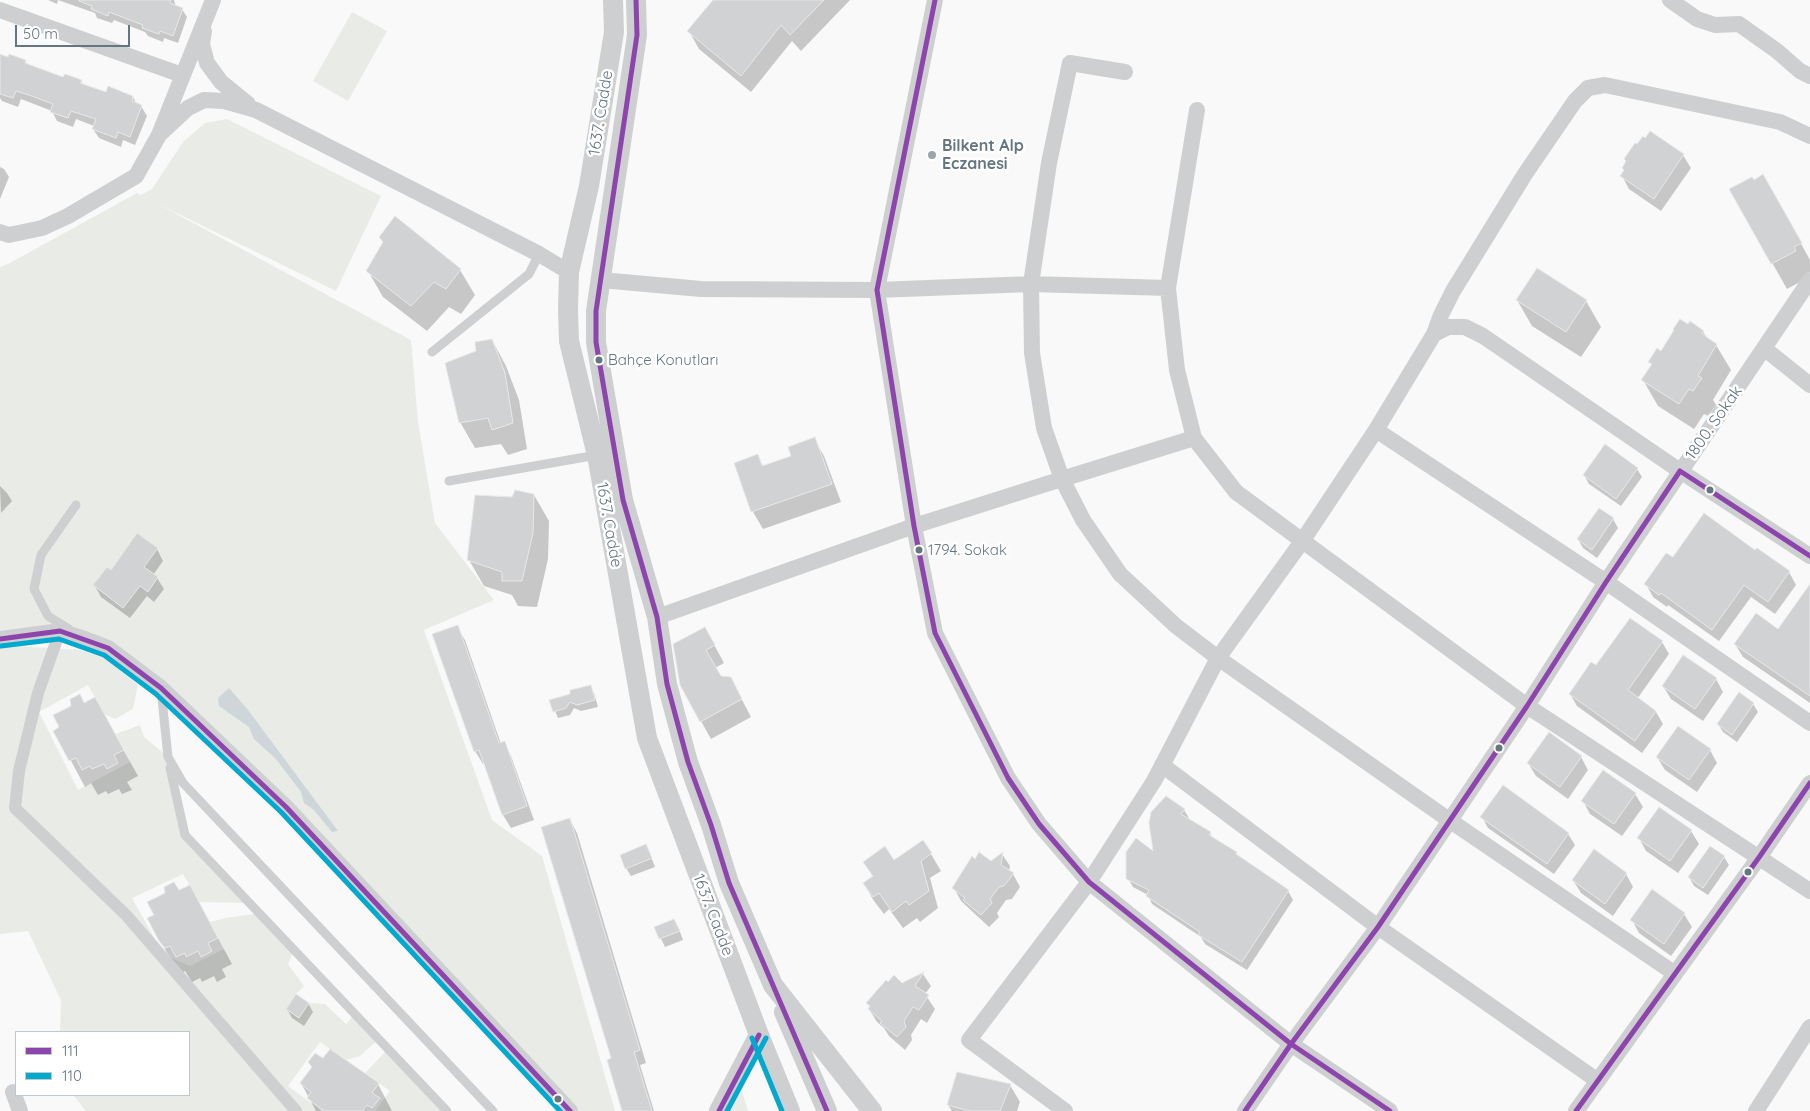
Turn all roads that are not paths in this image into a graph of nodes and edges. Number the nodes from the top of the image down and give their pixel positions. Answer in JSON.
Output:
{"nodes":[{"id":1,"x":213,"y":0,"type":"edge"},
{"id":2,"x":613,"y":0,"type":"edge"},
{"id":3,"x":636,"y":0,"type":"edge"},
{"id":4,"x":934,"y":0,"type":"edge"},
{"id":5,"x":1670,"y":0,"type":"edge"},
{"id":6,"x":0,"y":10,"type":"edge"},
{"id":7,"x":204,"y":22,"type":"junction"},
{"id":8,"x":1125,"y":72,"type":"dead end"},
{"id":9,"x":182,"y":75,"type":"junction"},
{"id":10,"x":1810,"y":76,"type":"edge"},
{"id":11,"x":256,"y":110,"type":"junction"},
{"id":12,"x":1197,"y":110,"type":"dead end"},
{"id":13,"x":159,"y":135,"type":"junction"},
{"id":14,"x":1810,"y":136,"type":"edge"},
{"id":15,"x":3,"y":236,"type":"edge"},
{"id":16,"x":539,"y":254,"type":"junction"},
{"id":17,"x":569,"y":272,"type":"junction"},
{"id":18,"x":601,"y":280,"type":"junction"},
{"id":19,"x":1810,"y":280,"type":"edge"},
{"id":20,"x":1031,"y":284,"type":"junction"},
{"id":21,"x":1168,"y":288,"type":"junction"},
{"id":22,"x":878,"y":290,"type":"junction"},
{"id":23,"x":1434,"y":334,"type":"junction"},
{"id":24,"x":1765,"y":349,"type":"junction"},
{"id":25,"x":432,"y":352,"type":"dead end"},
{"id":26,"x":1810,"y":385,"type":"edge"},
{"id":27,"x":1376,"y":430,"type":"junction"},
{"id":28,"x":1194,"y":438,"type":"junction"},
{"id":29,"x":596,"y":454,"type":"junction"},
{"id":30,"x":1680,"y":471,"type":"junction"},
{"id":31,"x":1062,"y":480,"type":"junction"},
{"id":32,"x":449,"y":481,"type":"dead end"},
{"id":33,"x":76,"y":505,"type":"dead end"},
{"id":34,"x":914,"y":526,"type":"junction"},
{"id":35,"x":1303,"y":540,"type":"junction"},
{"id":36,"x":1810,"y":556,"type":"edge"},
{"id":37,"x":1606,"y":582,"type":"junction"},
{"id":38,"x":657,"y":617,"type":"junction"},
{"id":39,"x":60,"y":631,"type":"junction"},
{"id":40,"x":82,"y":638,"type":"junction"},
{"id":41,"x":0,"y":639,"type":"edge"},
{"id":42,"x":1218,"y":658,"type":"junction"},
{"id":43,"x":161,"y":688,"type":"junction"},
{"id":44,"x":1527,"y":706,"type":"junction"},
{"id":45,"x":1810,"y":723,"type":"edge"},
{"id":46,"x":168,"y":757,"type":"junction"},
{"id":47,"x":1162,"y":765,"type":"junction"},
{"id":48,"x":1810,"y":783,"type":"edge"},
{"id":49,"x":1449,"y":820,"type":"junction"},
{"id":50,"x":1760,"y":856,"type":"junction"},
{"id":51,"x":1089,"y":882,"type":"junction"},
{"id":52,"x":1810,"y":891,"type":"edge"},
{"id":53,"x":1378,"y":926,"type":"junction"},
{"id":54,"x":1674,"y":973,"type":"junction"},
{"id":55,"x":772,"y":985,"type":"junction"},
{"id":56,"x":1810,"y":1027,"type":"edge"},
{"id":57,"x":759,"y":1035,"type":"junction"},
{"id":58,"x":1291,"y":1044,"type":"junction"},
{"id":59,"x":1598,"y":1082,"type":"junction"},
{"id":60,"x":13,"y":1092,"type":"dead end"},
{"id":61,"x":20,"y":1111,"type":"edge"},
{"id":62,"x":296,"y":1111,"type":"edge"},
{"id":63,"x":447,"y":1111,"type":"edge"},
{"id":64,"x":493,"y":1111,"type":"edge"},
{"id":65,"x":570,"y":1111,"type":"edge"},
{"id":66,"x":719,"y":1111,"type":"edge"},
{"id":67,"x":790,"y":1111,"type":"edge"},
{"id":68,"x":827,"y":1111,"type":"edge"},
{"id":69,"x":872,"y":1111,"type":"edge"},
{"id":70,"x":1065,"y":1111,"type":"edge"},
{"id":71,"x":1245,"y":1111,"type":"edge"},
{"id":72,"x":1390,"y":1111,"type":"edge"},
{"id":73,"x":1576,"y":1111,"type":"edge"},
{"id":74,"x":1756,"y":1111,"type":"edge"}],
"edges":[{"from":1,"to":7,"type":"street"},
{"from":2,"to":17,"type":"street","name":"1637. Cadde"},
{"from":3,"to":18,"type":"street","name":"1637. Cadde"},
{"from":4,"to":22,"type":"street"},
{"from":5,"to":10,"type":"street"},
{"from":6,"to":9,"type":"street"},
{"from":7,"to":9,"type":"street"},
{"from":7,"to":11,"type":"street"},
{"from":8,"to":20,"type":"street"},
{"from":9,"to":13,"type":"street"},
{"from":11,"to":13,"type":"street"},
{"from":11,"to":16,"type":"street"},
{"from":12,"to":21,"type":"street"},
{"from":13,"to":15,"type":"street"},
{"from":14,"to":23,"type":"street"},
{"from":16,"to":17,"type":"street"},
{"from":16,"to":25,"type":"lane"},
{"from":17,"to":18,"type":"street"},
{"from":17,"to":29,"type":"street","name":"1637. Cadde"},
{"from":18,"to":22,"type":"street"},
{"from":18,"to":38,"type":"street","name":"1637. Cadde"},
{"from":19,"to":24,"type":"street","name":"1800. Sokak"},
{"from":20,"to":21,"type":"street"},
{"from":20,"to":22,"type":"street"},
{"from":20,"to":31,"type":"street"},
{"from":21,"to":28,"type":"street"},
{"from":22,"to":34,"type":"street"},
{"from":23,"to":27,"type":"street"},
{"from":23,"to":30,"type":"street"},
{"from":24,"to":26,"type":"street"},
{"from":24,"to":30,"type":"street","name":"1800. Sokak"},
{"from":27,"to":35,"type":"street"},
{"from":27,"to":37,"type":"street"},
{"from":28,"to":31,"type":"street"},
{"from":28,"to":35,"type":"street"},
{"from":29,"to":32,"type":"lane"},
{"from":29,"to":57,"type":"street","name":"1637. Cadde"},
{"from":30,"to":36,"type":"street"},
{"from":30,"to":37,"type":"street","name":"1800. Sokak"},
{"from":31,"to":34,"type":"street"},
{"from":31,"to":42,"type":"street"},
{"from":33,"to":40,"type":"lane"},
{"from":34,"to":38,"type":"street"},
{"from":34,"to":51,"type":"street"},
{"from":35,"to":42,"type":"street"},
{"from":35,"to":44,"type":"street"},
{"from":37,"to":44,"type":"street","name":"1800. Sokak"},
{"from":37,"to":45,"type":"street"},
{"from":38,"to":55,"type":"street","name":"1637. Cadde"},
{"from":39,"to":40,"type":"street"},
{"from":39,"to":41,"type":"street"},
{"from":39,"to":62,"type":"street"},
{"from":40,"to":43,"type":"street"},
{"from":42,"to":47,"type":"street"},
{"from":42,"to":49,"type":"street"},
{"from":43,"to":46,"type":"lane"},
{"from":43,"to":65,"type":"street"},
{"from":44,"to":49,"type":"street","name":"1800. Sokak"},
{"from":44,"to":50,"type":"street"},
{"from":46,"to":63,"type":"lane"},
{"from":46,"to":64,"type":"lane"},
{"from":47,"to":51,"type":"street"},
{"from":47,"to":53,"type":"street"},
{"from":48,"to":50,"type":"street"},
{"from":49,"to":53,"type":"street","name":"1800. Sokak"},
{"from":49,"to":54,"type":"street"},
{"from":50,"to":52,"type":"street"},
{"from":50,"to":54,"type":"street"},
{"from":51,"to":58,"type":"street"},
{"from":51,"to":70,"type":"street"},
{"from":53,"to":58,"type":"street","name":"1800. Sokak"},
{"from":53,"to":59,"type":"street"},
{"from":54,"to":59,"type":"street"},
{"from":55,"to":68,"type":"street"},
{"from":55,"to":69,"type":"street","name":"1637. Cadde"},
{"from":56,"to":74,"type":"street"},
{"from":57,"to":66,"type":"street"},
{"from":57,"to":67,"type":"street","name":"1637. Cadde"},
{"from":58,"to":71,"type":"street","name":"1800. Sokak"},
{"from":58,"to":72,"type":"street"},
{"from":59,"to":73,"type":"street"},
{"from":60,"to":61,"type":"street"}]}
